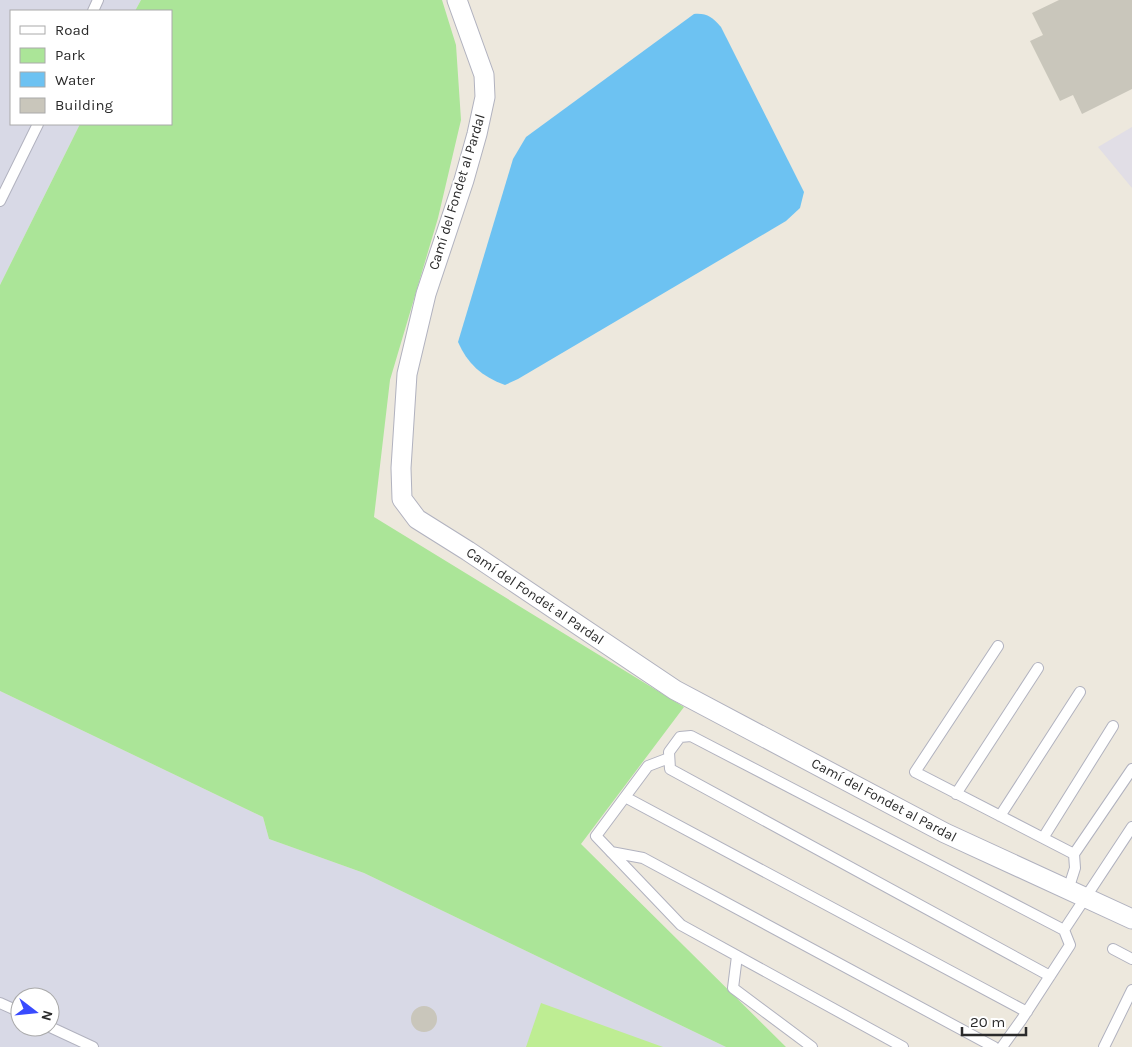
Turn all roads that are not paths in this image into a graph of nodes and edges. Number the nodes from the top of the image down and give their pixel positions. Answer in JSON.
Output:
{"nodes":[{"id":1,"x":457,"y":0,"type":"edge"},
{"id":2,"x":38,"y":125,"type":"edge"},
{"id":3,"x":0,"y":201,"type":"edge"},
{"id":4,"x":998,"y":646,"type":"dead end"},
{"id":5,"x":1038,"y":668,"type":"dead end"},
{"id":6,"x":1080,"y":692,"type":"dead end"},
{"id":7,"x":1113,"y":726,"type":"dead end"},
{"id":8,"x":669,"y":758,"type":"junction"},
{"id":9,"x":1132,"y":769,"type":"edge"},
{"id":10,"x":956,"y":794,"type":"junction"},
{"id":11,"x":625,"y":797,"type":"junction"},
{"id":12,"x":1000,"y":816,"type":"junction"},
{"id":13,"x":1132,"y":827,"type":"edge"},
{"id":14,"x":1043,"y":838,"type":"junction"},
{"id":15,"x":611,"y":852,"type":"junction"},
{"id":16,"x":1074,"y":854,"type":"junction"},
{"id":17,"x":1076,"y":894,"type":"junction"},
{"id":18,"x":1132,"y":919,"type":"edge"},
{"id":19,"x":1064,"y":930,"type":"junction"},
{"id":20,"x":1113,"y":949,"type":"dead end"},
{"id":21,"x":737,"y":956,"type":"junction"},
{"id":22,"x":1132,"y":959,"type":"edge"},
{"id":23,"x":1050,"y":976,"type":"junction"},
{"id":24,"x":1132,"y":990,"type":"edge"},
{"id":25,"x":1027,"y":1012,"type":"junction"},
{"id":26,"x":60,"y":1032,"type":"edge"},
{"id":27,"x":93,"y":1047,"type":"edge"},
{"id":28,"x":812,"y":1047,"type":"edge"},
{"id":29,"x":903,"y":1047,"type":"edge"},
{"id":30,"x":994,"y":1047,"type":"edge"},
{"id":31,"x":1002,"y":1047,"type":"edge"},
{"id":32,"x":1104,"y":1047,"type":"edge"}],
"edges":[{"from":1,"to":17,"type":"street","name":"Camí del Fondet al Pardal"},
{"from":2,"to":3,"type":"lane"},
{"from":4,"to":10,"type":"lane"},
{"from":5,"to":10,"type":"lane"},
{"from":6,"to":12,"type":"lane"},
{"from":7,"to":14,"type":"lane"},
{"from":8,"to":11,"type":"lane"},
{"from":8,"to":19,"type":"lane"},
{"from":8,"to":23,"type":"lane"},
{"from":9,"to":16,"type":"lane"},
{"from":10,"to":12,"type":"lane"},
{"from":11,"to":15,"type":"lane"},
{"from":11,"to":25,"type":"lane"},
{"from":12,"to":14,"type":"lane"},
{"from":13,"to":17,"type":"lane"},
{"from":14,"to":16,"type":"lane"},
{"from":15,"to":21,"type":"lane"},
{"from":15,"to":30,"type":"lane"},
{"from":16,"to":17,"type":"lane"},
{"from":17,"to":18,"type":"street","name":"Camí del Fondet al Pardal"},
{"from":17,"to":19,"type":"lane"},
{"from":19,"to":23,"type":"lane"},
{"from":20,"to":22,"type":"lane"},
{"from":21,"to":28,"type":"lane"},
{"from":21,"to":29,"type":"lane"},
{"from":23,"to":25,"type":"lane"},
{"from":24,"to":32,"type":"lane"},
{"from":25,"to":31,"type":"lane"},
{"from":26,"to":27,"type":"lane"}]}
